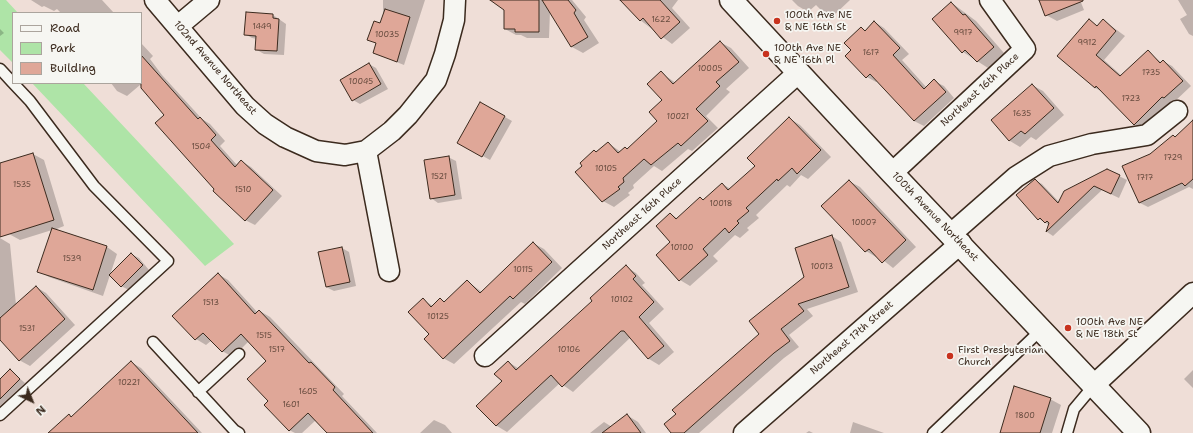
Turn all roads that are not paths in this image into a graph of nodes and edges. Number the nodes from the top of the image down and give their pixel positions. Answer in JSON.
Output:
{"nodes":[{"id":1,"x":155,"y":0,"type":"edge"},
{"id":2,"x":209,"y":0,"type":"edge"},
{"id":3,"x":455,"y":0,"type":"edge"},
{"id":4,"x":731,"y":0,"type":"edge"},
{"id":5,"x":990,"y":0,"type":"edge"},
{"id":6,"x":178,"y":26,"type":"junction"},
{"id":7,"x":0,"y":69,"type":"edge"},
{"id":8,"x":798,"y":73,"type":"junction"},
{"id":9,"x":12,"y":82,"type":"edge"},
{"id":10,"x":14,"y":84,"type":"edge"},
{"id":11,"x":1177,"y":111,"type":"dead end"},
{"id":12,"x":366,"y":151,"type":"junction"},
{"id":13,"x":892,"y":173,"type":"junction"},
{"id":14,"x":956,"y":239,"type":"junction"},
{"id":15,"x":389,"y":272,"type":"dead end"},
{"id":16,"x":1193,"y":293,"type":"edge"},
{"id":17,"x":1042,"y":329,"type":"junction"},
{"id":18,"x":153,"y":342,"type":"dead end"},
{"id":19,"x":239,"y":354,"type":"dead end"},
{"id":20,"x":485,"y":356,"type":"dead end"},
{"id":21,"x":1095,"y":384,"type":"junction"},
{"id":22,"x":198,"y":392,"type":"junction"},
{"id":23,"x":0,"y":415,"type":"edge"},
{"id":24,"x":1070,"y":430,"type":"edge"},
{"id":25,"x":234,"y":432,"type":"edge"},
{"id":26,"x":744,"y":433,"type":"edge"},
{"id":27,"x":933,"y":433,"type":"edge"},
{"id":28,"x":1139,"y":433,"type":"edge"}],
"edges":[{"from":1,"to":6,"type":"street","name":"102nd Avenue Northeast"},
{"from":2,"to":6,"type":"street"},
{"from":3,"to":12,"type":"street"},
{"from":4,"to":8,"type":"street","name":"100th Avenue Northeast"},
{"from":5,"to":13,"type":"street","name":"Northeast 16th Place"},
{"from":6,"to":12,"type":"street","name":"102nd Avenue Northeast"},
{"from":7,"to":9,"type":"lane"},
{"from":8,"to":13,"type":"street","name":"100th Avenue Northeast"},
{"from":8,"to":20,"type":"street","name":"Northeast 16th Place"},
{"from":10,"to":23,"type":"lane"},
{"from":11,"to":14,"type":"street"},
{"from":12,"to":15,"type":"street"},
{"from":13,"to":14,"type":"street","name":"100th Avenue Northeast"},
{"from":14,"to":17,"type":"street","name":"100th Avenue Northeast"},
{"from":14,"to":26,"type":"street","name":"Northeast 17th Street"},
{"from":16,"to":21,"type":"street"},
{"from":17,"to":21,"type":"street","name":"100th Avenue Northeast"},
{"from":17,"to":27,"type":"lane"},
{"from":18,"to":22,"type":"lane"},
{"from":19,"to":22,"type":"lane"},
{"from":21,"to":24,"type":"lane"},
{"from":21,"to":28,"type":"street","name":"100th Avenue Northeast"},
{"from":22,"to":25,"type":"lane"}]}
